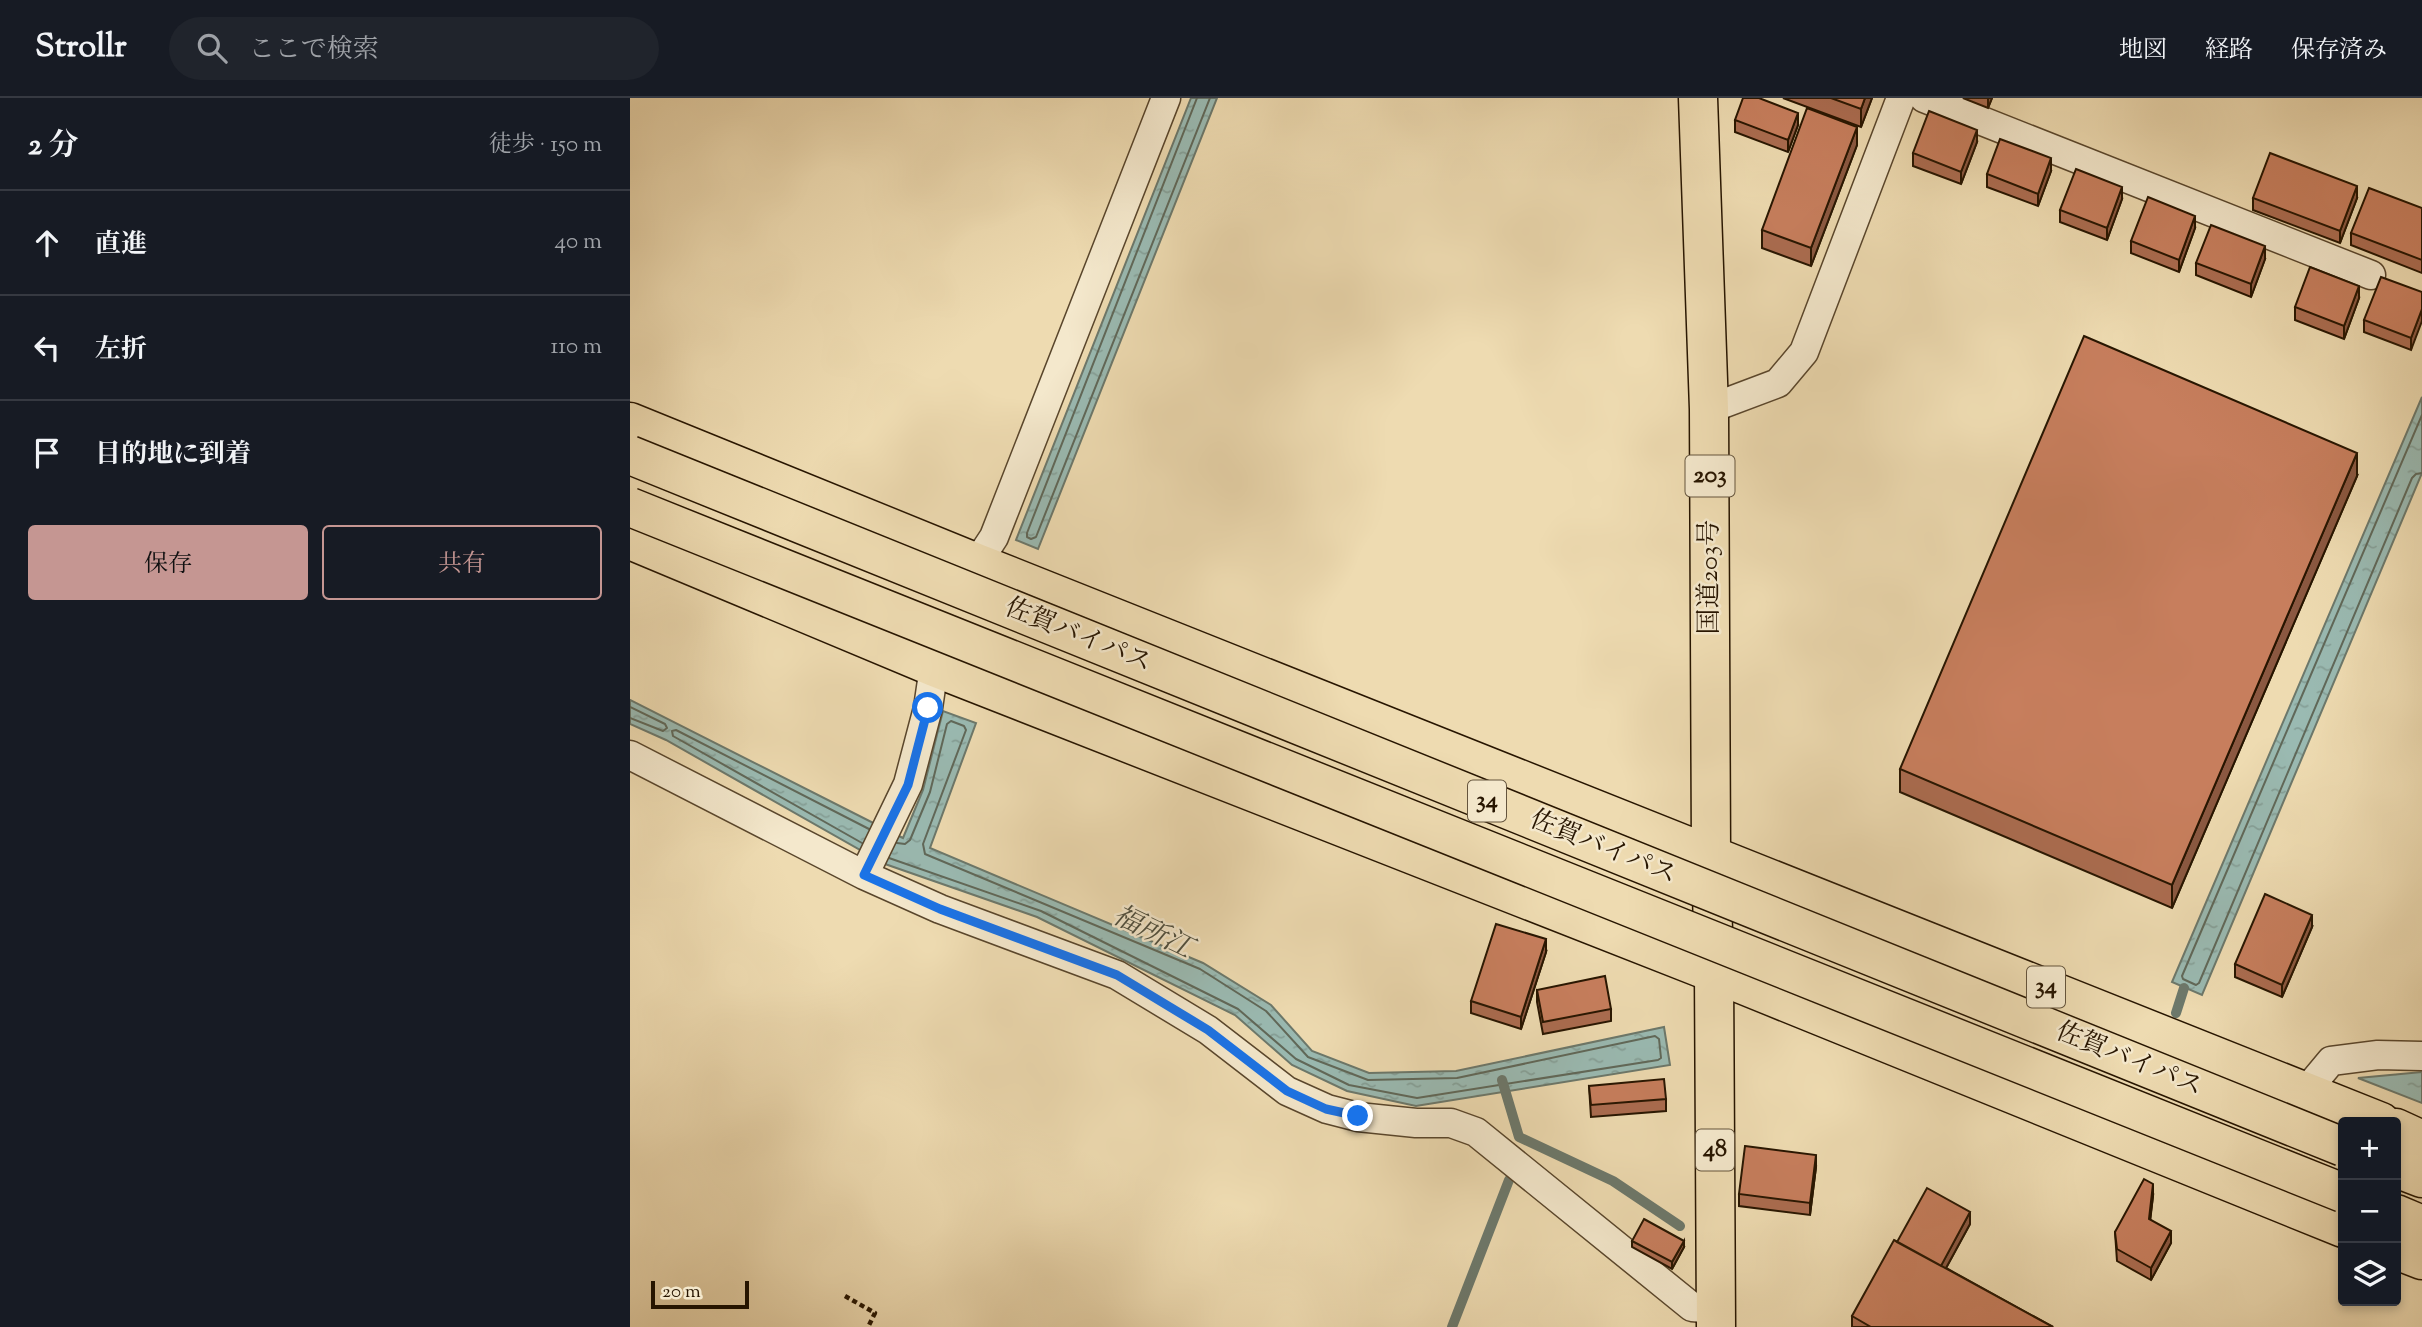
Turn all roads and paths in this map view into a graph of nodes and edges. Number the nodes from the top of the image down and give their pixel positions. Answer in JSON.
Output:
{"nodes":[{"id":1,"x":1166,"y":98,"type":"edge"},
{"id":2,"x":1698,"y":98,"type":"edge"},
{"id":3,"x":1901,"y":98,"type":"edge"},
{"id":4,"x":1924,"y":98,"type":"edge"},
{"id":5,"x":2371,"y":275,"type":"dead end"},
{"id":6,"x":1709,"y":408,"type":"junction"},
{"id":7,"x":630,"y":422,"type":"edge"},
{"id":8,"x":630,"y":455,"type":"edge"},
{"id":9,"x":630,"y":507,"type":"edge"},
{"id":10,"x":630,"y":540,"type":"edge"},
{"id":11,"x":977,"y":563,"type":"junction"},
{"id":12,"x":934,"y":667,"type":"junction"},
{"id":13,"x":630,"y":755,"type":"edge"},
{"id":14,"x":1711,"y":854,"type":"junction"},
{"id":15,"x":864,"y":875,"type":"junction"},
{"id":16,"x":1714,"y":973,"type":"junction"},
{"id":17,"x":2422,"y":1056,"type":"edge"},
{"id":18,"x":2306,"y":1091,"type":"junction"},
{"id":19,"x":2369,"y":1117,"type":"edge"},
{"id":20,"x":2401,"y":1130,"type":"edge"},
{"id":21,"x":2422,"y":1140,"type":"edge"},
{"id":22,"x":2338,"y":1145,"type":"edge"},
{"id":23,"x":2401,"y":1170,"type":"edge"},
{"id":24,"x":2422,"y":1178,"type":"edge"},
{"id":25,"x":2338,"y":1191,"type":"edge"},
{"id":26,"x":2401,"y":1216,"type":"edge"},
{"id":27,"x":2422,"y":1225,"type":"edge"},
{"id":28,"x":2338,"y":1226,"type":"edge"},
{"id":29,"x":2401,"y":1252,"type":"edge"},
{"id":30,"x":2422,"y":1260,"type":"edge"},
{"id":31,"x":845,"y":1296,"type":"dead end"},
{"id":32,"x":1716,"y":1318,"type":"edge"},
{"id":33,"x":868,"y":1327,"type":"edge"}],
"edges":[{"from":1,"to":11,"type":"street"},
{"from":2,"to":6,"type":"main road","name":"国道203号","number":"203"},
{"from":3,"to":6,"type":"street"},
{"from":4,"to":5,"type":"street"},
{"from":6,"to":14,"type":"main road","name":"国道203号","number":"203"},
{"from":7,"to":11,"type":"main road"},
{"from":8,"to":22,"type":"main road","name":"佐賀バイパス","number":"34","bridge":true},
{"from":9,"to":25,"type":"main road","name":"佐賀バイパス","number":"34","bridge":true},
{"from":10,"to":12,"type":"main road"},
{"from":11,"to":14,"type":"main road"},
{"from":12,"to":15,"type":"street"},
{"from":12,"to":16,"type":"main road"},
{"from":13,"to":15,"type":"street"},
{"from":14,"to":16,"type":"main road","name":"国道203号","number":"203"},
{"from":14,"to":18,"type":"main road","number":"34"},
{"from":15,"to":32,"type":"street"},
{"from":16,"to":28,"type":"main road"},
{"from":16,"to":32,"type":"main road","number":"48"},
{"from":17,"to":18,"type":"street"},
{"from":18,"to":19,"type":"main road","number":"34"},
{"from":20,"to":21,"type":"main road"},
{"from":23,"to":24,"type":"main road"},
{"from":26,"to":27,"type":"main road"},
{"from":29,"to":30,"type":"main road"},
{"from":31,"to":33,"type":"path"}]}
